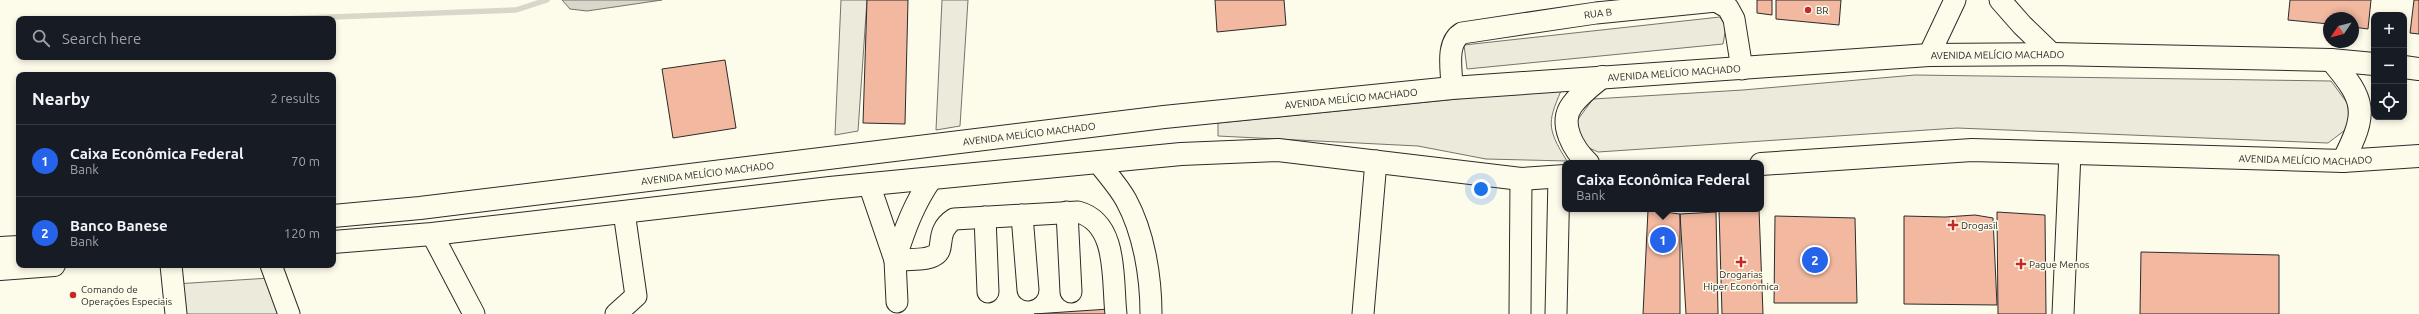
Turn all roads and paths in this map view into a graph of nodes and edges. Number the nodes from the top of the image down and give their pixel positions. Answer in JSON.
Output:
{"nodes":[{"id":1,"x":1955,"y":0,"type":"edge"},
{"id":2,"x":2000,"y":0,"type":"edge"},
{"id":3,"x":1596,"y":7,"type":"edge"},
{"id":4,"x":2052,"y":54,"type":"junction"},
{"id":5,"x":1929,"y":55,"type":"junction"},
{"id":6,"x":2331,"y":60,"type":"junction"},
{"id":7,"x":2371,"y":64,"type":"edge"},
{"id":8,"x":2407,"y":67,"type":"edge"},
{"id":9,"x":1742,"y":69,"type":"junction"},
{"id":10,"x":2419,"y":69,"type":"edge"},
{"id":11,"x":1602,"y":77,"type":"junction"},
{"id":12,"x":1452,"y":88,"type":"junction"},
{"id":13,"x":2070,"y":153,"type":"junction"},
{"id":14,"x":2419,"y":156,"type":"edge"},
{"id":15,"x":1585,"y":160,"type":"edge"},
{"id":16,"x":1376,"y":161,"type":"junction"},
{"id":17,"x":2343,"y":161,"type":"junction"},
{"id":18,"x":1098,"y":162,"type":"junction"},
{"id":19,"x":1764,"y":164,"type":"edge"},
{"id":20,"x":1562,"y":177,"type":"edge"},
{"id":21,"x":932,"y":178,"type":"junction"},
{"id":22,"x":1521,"y":179,"type":"junction"},
{"id":23,"x":869,"y":184,"type":"junction"},
{"id":24,"x":624,"y":212,"type":"junction"},
{"id":25,"x":1067,"y":212,"type":"junction"},
{"id":26,"x":1022,"y":215,"type":"junction"},
{"id":27,"x":336,"y":216,"type":"edge"},
{"id":28,"x":985,"y":217,"type":"junction"},
{"id":29,"x":432,"y":234,"type":"junction"},
{"id":30,"x":336,"y":242,"type":"edge"},
{"id":31,"x":16,"y":246,"type":"edge"},
{"id":32,"x":0,"y":248,"type":"edge"},
{"id":33,"x":895,"y":260,"type":"junction"},
{"id":34,"x":22,"y":268,"type":"edge"},
{"id":35,"x":171,"y":268,"type":"edge"},
{"id":36,"x":272,"y":268,"type":"edge"},
{"id":37,"x":0,"y":270,"type":"edge"},
{"id":38,"x":1028,"y":290,"type":"dead end"},
{"id":39,"x":988,"y":292,"type":"dead end"},
{"id":40,"x":1071,"y":292,"type":"dead end"},
{"id":41,"x":897,"y":302,"type":"dead end"},
{"id":42,"x":176,"y":314,"type":"edge"},
{"id":43,"x":290,"y":314,"type":"edge"},
{"id":44,"x":474,"y":314,"type":"edge"},
{"id":45,"x":616,"y":314,"type":"edge"},
{"id":46,"x":1116,"y":314,"type":"edge"},
{"id":47,"x":1151,"y":314,"type":"edge"},
{"id":48,"x":1363,"y":314,"type":"edge"},
{"id":49,"x":1520,"y":314,"type":"edge"},
{"id":50,"x":1556,"y":314,"type":"edge"},
{"id":51,"x":2063,"y":314,"type":"edge"}],
"edges":[{"from":1,"to":5,"type":"street"},
{"from":2,"to":4,"type":"street"},
{"from":3,"to":9,"type":"street","name":"RUA B"},
{"from":3,"to":12,"type":"street","name":"RUA B"},
{"from":4,"to":5,"type":"main road","name":"AVENIDA MELÍCIO MACHADO"},
{"from":4,"to":6,"type":"main road","name":"AVENIDA MELÍCIO MACHADO"},
{"from":5,"to":9,"type":"main road","name":"AVENIDA MELÍCIO MACHADO"},
{"from":6,"to":7,"type":"main road","name":"AVENIDA MELÍCIO MACHADO"},
{"from":6,"to":17,"type":"main road"},
{"from":8,"to":10,"type":"main road"},
{"from":9,"to":11,"type":"main road","name":"AVENIDA MELÍCIO MACHADO"},
{"from":11,"to":12,"type":"main road","name":"AVENIDA MELÍCIO MACHADO"},
{"from":11,"to":15,"type":"main road"},
{"from":12,"to":27,"type":"main road","name":"AVENIDA MELÍCIO MACHADO"},
{"from":13,"to":17,"type":"main road","name":"AVENIDA MELÍCIO MACHADO"},
{"from":13,"to":19,"type":"main road","name":"AVENIDA MELÍCIO MACHADO"},
{"from":13,"to":51,"type":"street"},
{"from":14,"to":17,"type":"main road","name":"AVENIDA MELÍCIO MACHADO"},
{"from":16,"to":18,"type":"main road"},
{"from":16,"to":22,"type":"main road"},
{"from":16,"to":48,"type":"street"},
{"from":18,"to":21,"type":"main road"},
{"from":18,"to":47,"type":"street"},
{"from":20,"to":22,"type":"main road"},
{"from":20,"to":50,"type":"street"},
{"from":21,"to":23,"type":"main road"},
{"from":21,"to":33,"type":"street"},
{"from":22,"to":49,"type":"street"},
{"from":23,"to":24,"type":"main road"},
{"from":23,"to":33,"type":"street"},
{"from":24,"to":29,"type":"main road"},
{"from":24,"to":45,"type":"street"},
{"from":25,"to":26,"type":"street"},
{"from":25,"to":40,"type":"street"},
{"from":25,"to":46,"type":"street"},
{"from":26,"to":28,"type":"street"},
{"from":26,"to":38,"type":"street"},
{"from":28,"to":33,"type":"street"},
{"from":28,"to":39,"type":"street"},
{"from":29,"to":30,"type":"main road"},
{"from":29,"to":44,"type":"street"},
{"from":31,"to":32,"type":"main road"},
{"from":33,"to":41,"type":"street"},
{"from":34,"to":37,"type":"main road"},
{"from":35,"to":42,"type":"street"},
{"from":36,"to":43,"type":"street"}]}
